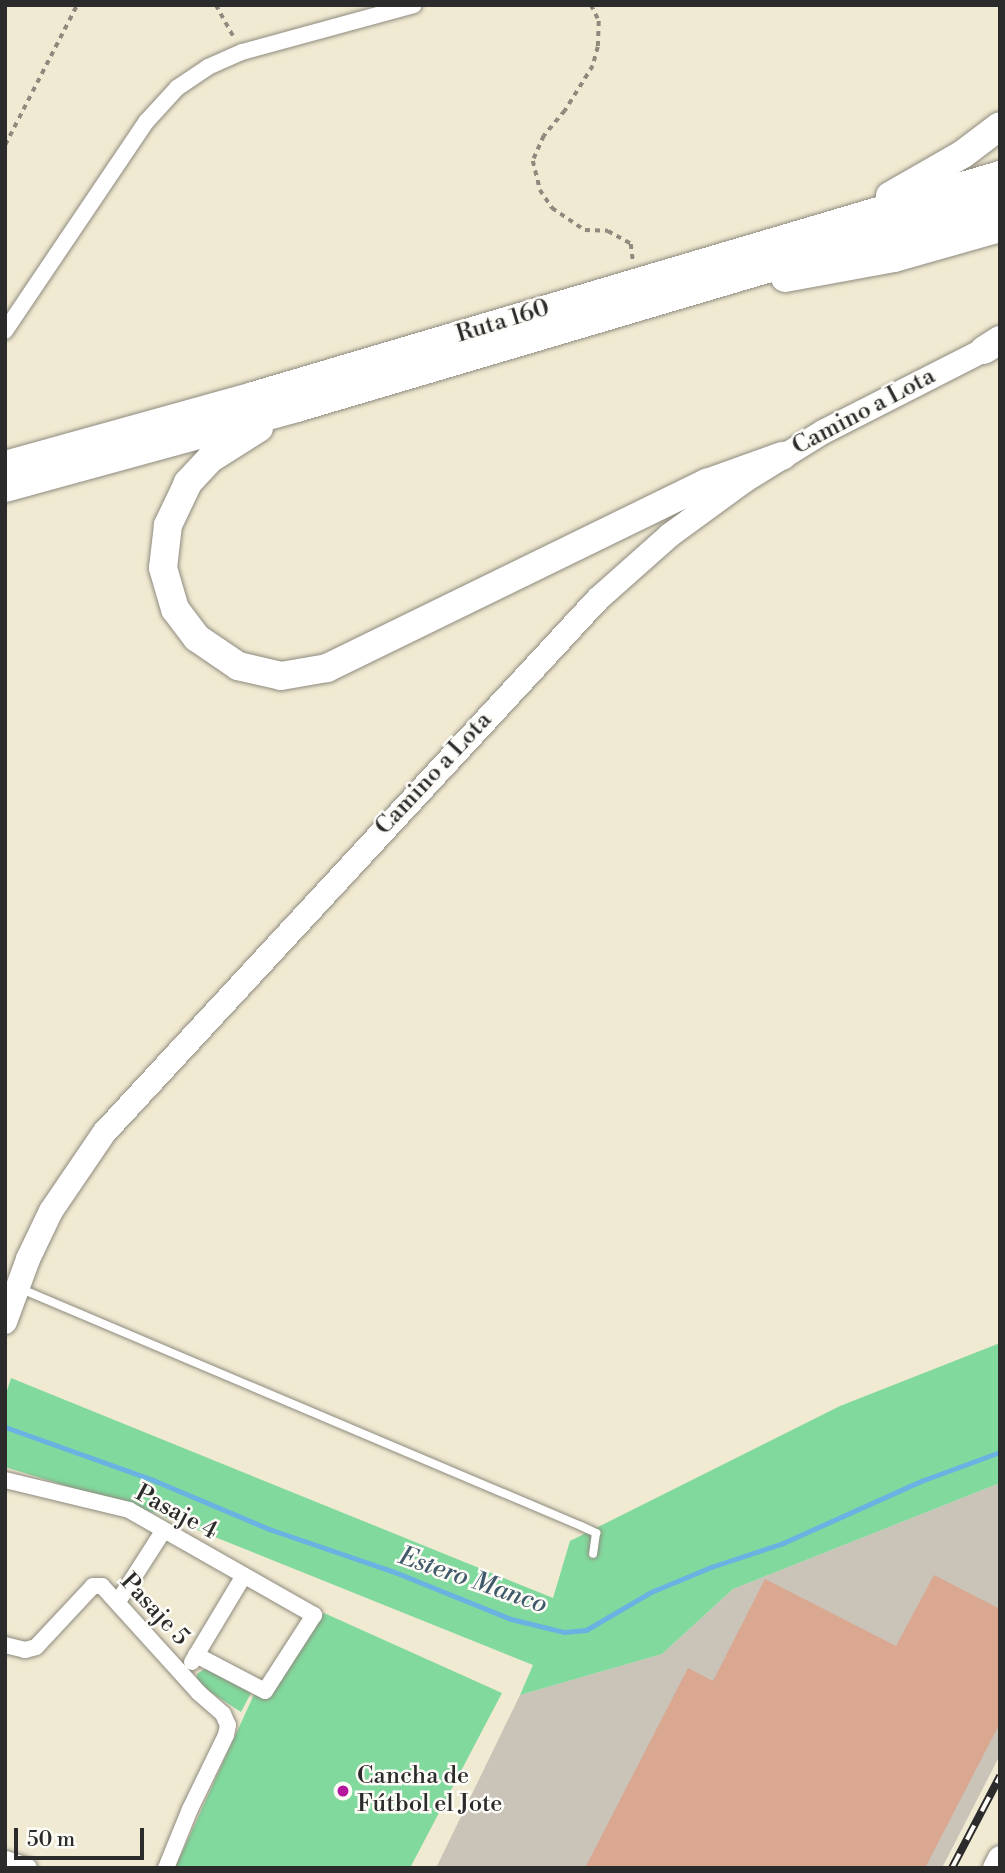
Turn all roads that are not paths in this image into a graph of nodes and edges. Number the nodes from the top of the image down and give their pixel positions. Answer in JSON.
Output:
{"nodes":[{"id":1,"x":414,"y":5,"type":"edge"},
{"id":2,"x":1000,"y":126,"type":"edge"},
{"id":3,"x":1000,"y":175,"type":"edge"},
{"id":4,"x":1000,"y":200,"type":"edge"},
{"id":5,"x":826,"y":227,"type":"junction"},
{"id":6,"x":1000,"y":228,"type":"edge"},
{"id":7,"x":699,"y":288,"type":"junction"},
{"id":8,"x":5,"y":331,"type":"edge"},
{"id":9,"x":994,"y":345,"type":"edge"},
{"id":10,"x":297,"y":408,"type":"junction"},
{"id":11,"x":782,"y":456,"type":"junction"},
{"id":12,"x":5,"y":465,"type":"edge"},
{"id":13,"x":5,"y":488,"type":"edge"},
{"id":14,"x":16,"y":1287,"type":"junction"},
{"id":15,"x":5,"y":1322,"type":"edge"},
{"id":16,"x":5,"y":1480,"type":"edge"},
{"id":17,"x":164,"y":1530,"type":"junction"},
{"id":18,"x":593,"y":1554,"type":"dead end"},
{"id":19,"x":243,"y":1577,"type":"junction"},
{"id":20,"x":119,"y":1600,"type":"junction"},
{"id":21,"x":5,"y":1645,"type":"edge"},
{"id":22,"x":196,"y":1655,"type":"junction"},
{"id":23,"x":184,"y":1676,"type":"junction"},
{"id":24,"x":1000,"y":1858,"type":"edge"},
{"id":25,"x":5,"y":1861,"type":"edge"},
{"id":26,"x":26,"y":1868,"type":"edge"},
{"id":27,"x":166,"y":1868,"type":"edge"},
{"id":28,"x":995,"y":1868,"type":"edge"}],
"edges":[{"from":1,"to":8,"type":"street"},
{"from":2,"to":5,"type":"highway"},
{"from":3,"to":5,"type":"highway","name":"Ruta 160"},
{"from":4,"to":7,"type":"highway","name":"Ruta 160"},
{"from":5,"to":12,"type":"highway","name":"Ruta 160"},
{"from":6,"to":7,"type":"highway"},
{"from":7,"to":10,"type":"highway","name":"Ruta 160"},
{"from":9,"to":11,"type":"main road","name":"Camino a Lota"},
{"from":10,"to":11,"type":"highway"},
{"from":10,"to":13,"type":"highway","name":"Ruta 160"},
{"from":11,"to":14,"type":"main road","name":"Camino a Lota"},
{"from":14,"to":15,"type":"main road","name":"Camino a Lota"},
{"from":14,"to":18,"type":"lane"},
{"from":16,"to":17,"type":"street","name":"Pasaje 4"},
{"from":17,"to":19,"type":"street","name":"Pasaje 4"},
{"from":17,"to":20,"type":"street"},
{"from":19,"to":22,"type":"street"},
{"from":19,"to":22,"type":"street","name":"Pasaje 4"},
{"from":20,"to":21,"type":"street","name":"Pasaje 5"},
{"from":20,"to":23,"type":"street","name":"Pasaje 5"},
{"from":22,"to":23,"type":"street"},
{"from":23,"to":27,"type":"street","name":"Pasaje 5"},
{"from":24,"to":28,"type":"main road"},
{"from":25,"to":26,"type":"street"}]}
